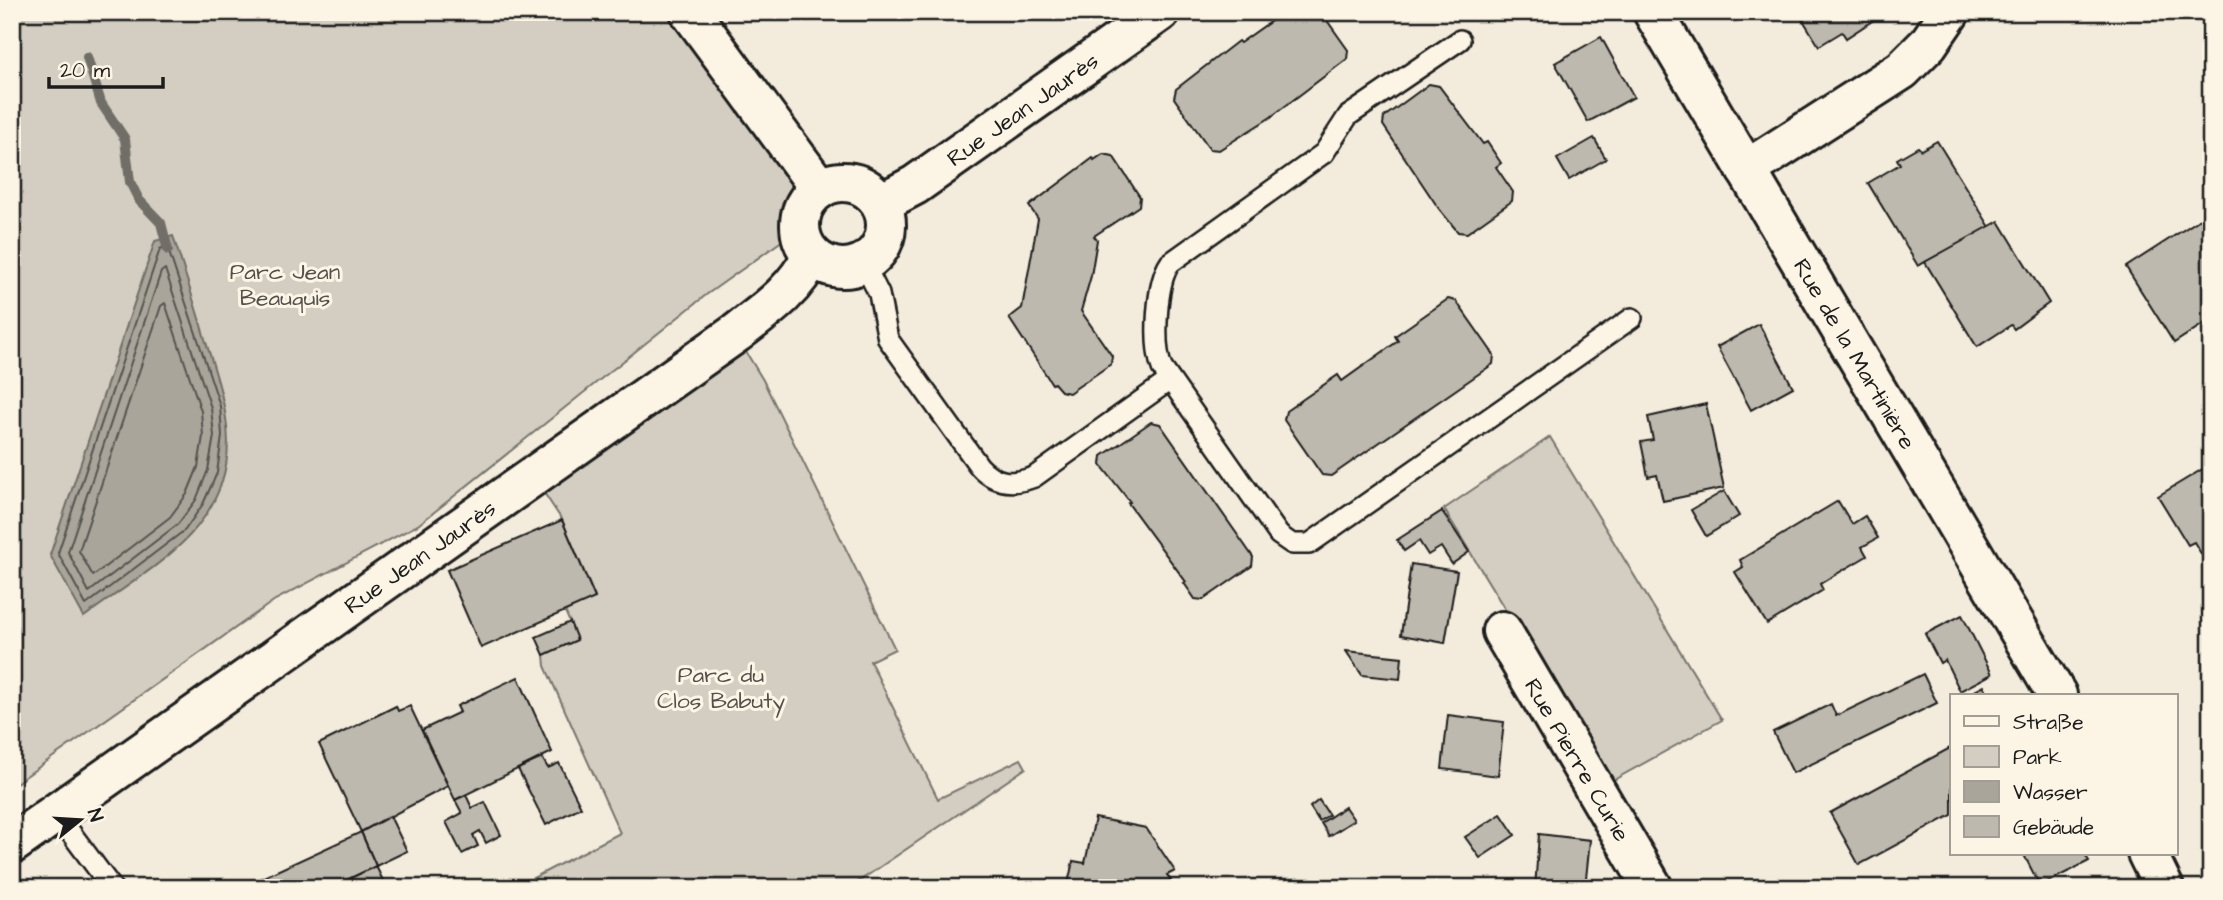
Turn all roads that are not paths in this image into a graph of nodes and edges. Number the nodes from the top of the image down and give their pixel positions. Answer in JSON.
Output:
{"nodes":[{"id":1,"x":690,"y":12,"type":"edge"},
{"id":2,"x":1160,"y":12,"type":"edge"},
{"id":3,"x":1653,"y":12,"type":"edge"},
{"id":4,"x":1950,"y":12,"type":"edge"},
{"id":5,"x":1460,"y":40,"type":"dead end"},
{"id":6,"x":1746,"y":170,"type":"junction"},
{"id":7,"x":820,"y":189,"type":"junction"},
{"id":8,"x":881,"y":203,"type":"junction"},
{"id":9,"x":812,"y":255,"type":"junction"},
{"id":10,"x":864,"y":264,"type":"junction"},
{"id":11,"x":1632,"y":318,"type":"dead end"},
{"id":12,"x":1170,"y":380,"type":"junction"},
{"id":13,"x":1502,"y":631,"type":"dead end"},
{"id":14,"x":2056,"y":694,"type":"edge"},
{"id":15,"x":56,"y":813,"type":"junction"},
{"id":16,"x":12,"y":844,"type":"edge"},
{"id":17,"x":2148,"y":855,"type":"edge"},
{"id":18,"x":112,"y":888,"type":"edge"},
{"id":19,"x":1653,"y":888,"type":"edge"},
{"id":20,"x":2164,"y":888,"type":"edge"}],
"edges":[{"from":1,"to":7,"type":"street"},
{"from":2,"to":8,"type":"street","name":"Rue Jean Jaurès"},
{"from":3,"to":6,"type":"street","name":"Rue de la Martinière"},
{"from":4,"to":6,"type":"street"},
{"from":5,"to":12,"type":"lane"},
{"from":6,"to":14,"type":"street","name":"Rue de la Martinière"},
{"from":7,"to":8,"type":"street"},
{"from":7,"to":9,"type":"street"},
{"from":8,"to":10,"type":"street"},
{"from":9,"to":10,"type":"street"},
{"from":9,"to":15,"type":"street","name":"Rue Jean Jaurès"},
{"from":10,"to":12,"type":"lane"},
{"from":11,"to":12,"type":"lane"},
{"from":13,"to":19,"type":"street","name":"Rue Pierre Curie"},
{"from":15,"to":16,"type":"street","name":"Rue Jean Jaurès"},
{"from":15,"to":18,"type":"lane"},
{"from":17,"to":20,"type":"street"}]}
